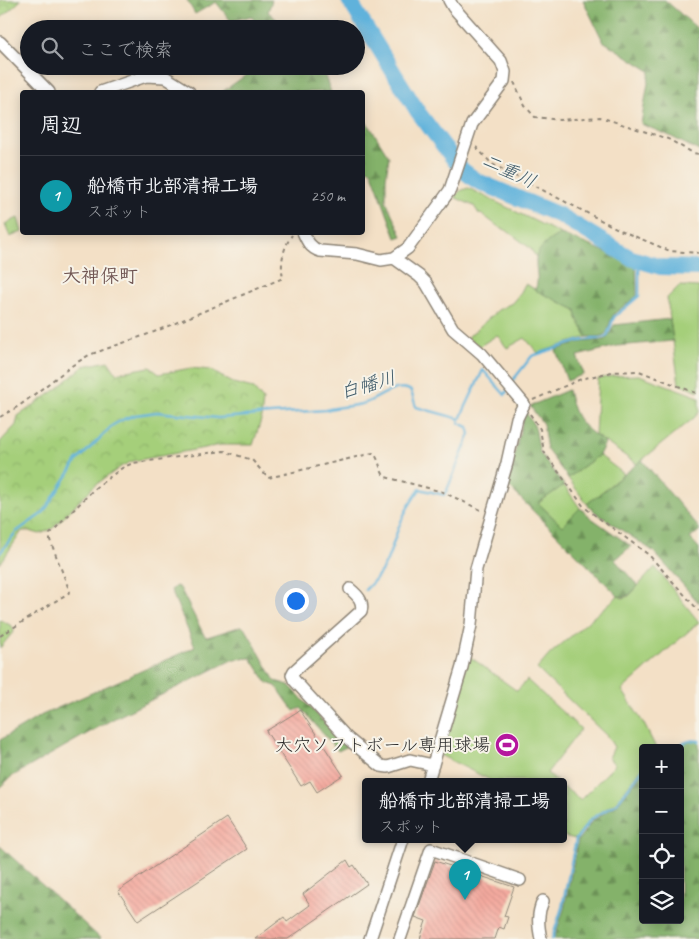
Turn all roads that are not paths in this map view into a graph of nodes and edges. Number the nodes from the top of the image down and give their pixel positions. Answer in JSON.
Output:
{"nodes":[{"id":1,"x":449,"y":0,"type":"edge"},
{"id":2,"x":0,"y":42,"type":"edge"},
{"id":3,"x":20,"y":62,"type":"edge"},
{"id":4,"x":32,"y":75,"type":"edge"},
{"id":5,"x":47,"y":90,"type":"edge"},
{"id":6,"x":106,"y":90,"type":"edge"},
{"id":7,"x":186,"y":90,"type":"edge"},
{"id":8,"x":304,"y":235,"type":"edge"},
{"id":9,"x":394,"y":258,"type":"junction"},
{"id":10,"x":350,"y":589,"type":"dead end"},
{"id":11,"x":433,"y":765,"type":"junction"},
{"id":12,"x":429,"y":778,"type":"edge"},
{"id":13,"x":402,"y":843,"type":"edge"},
{"id":14,"x":520,"y":880,"type":"dead end"},
{"id":15,"x":543,"y":901,"type":"dead end"},
{"id":16,"x":370,"y":939,"type":"edge"},
{"id":17,"x":400,"y":939,"type":"edge"},
{"id":18,"x":541,"y":939,"type":"edge"}],
"edges":[{"from":1,"to":9,"type":"street"},
{"from":2,"to":3,"type":"street"},
{"from":4,"to":5,"type":"street"},
{"from":6,"to":7,"type":"street"},
{"from":8,"to":9,"type":"street"},
{"from":9,"to":11,"type":"street"},
{"from":10,"to":11,"type":"street"},
{"from":11,"to":12,"type":"street"},
{"from":13,"to":16,"type":"street"},
{"from":14,"to":17,"type":"street"},
{"from":15,"to":18,"type":"street"}]}
